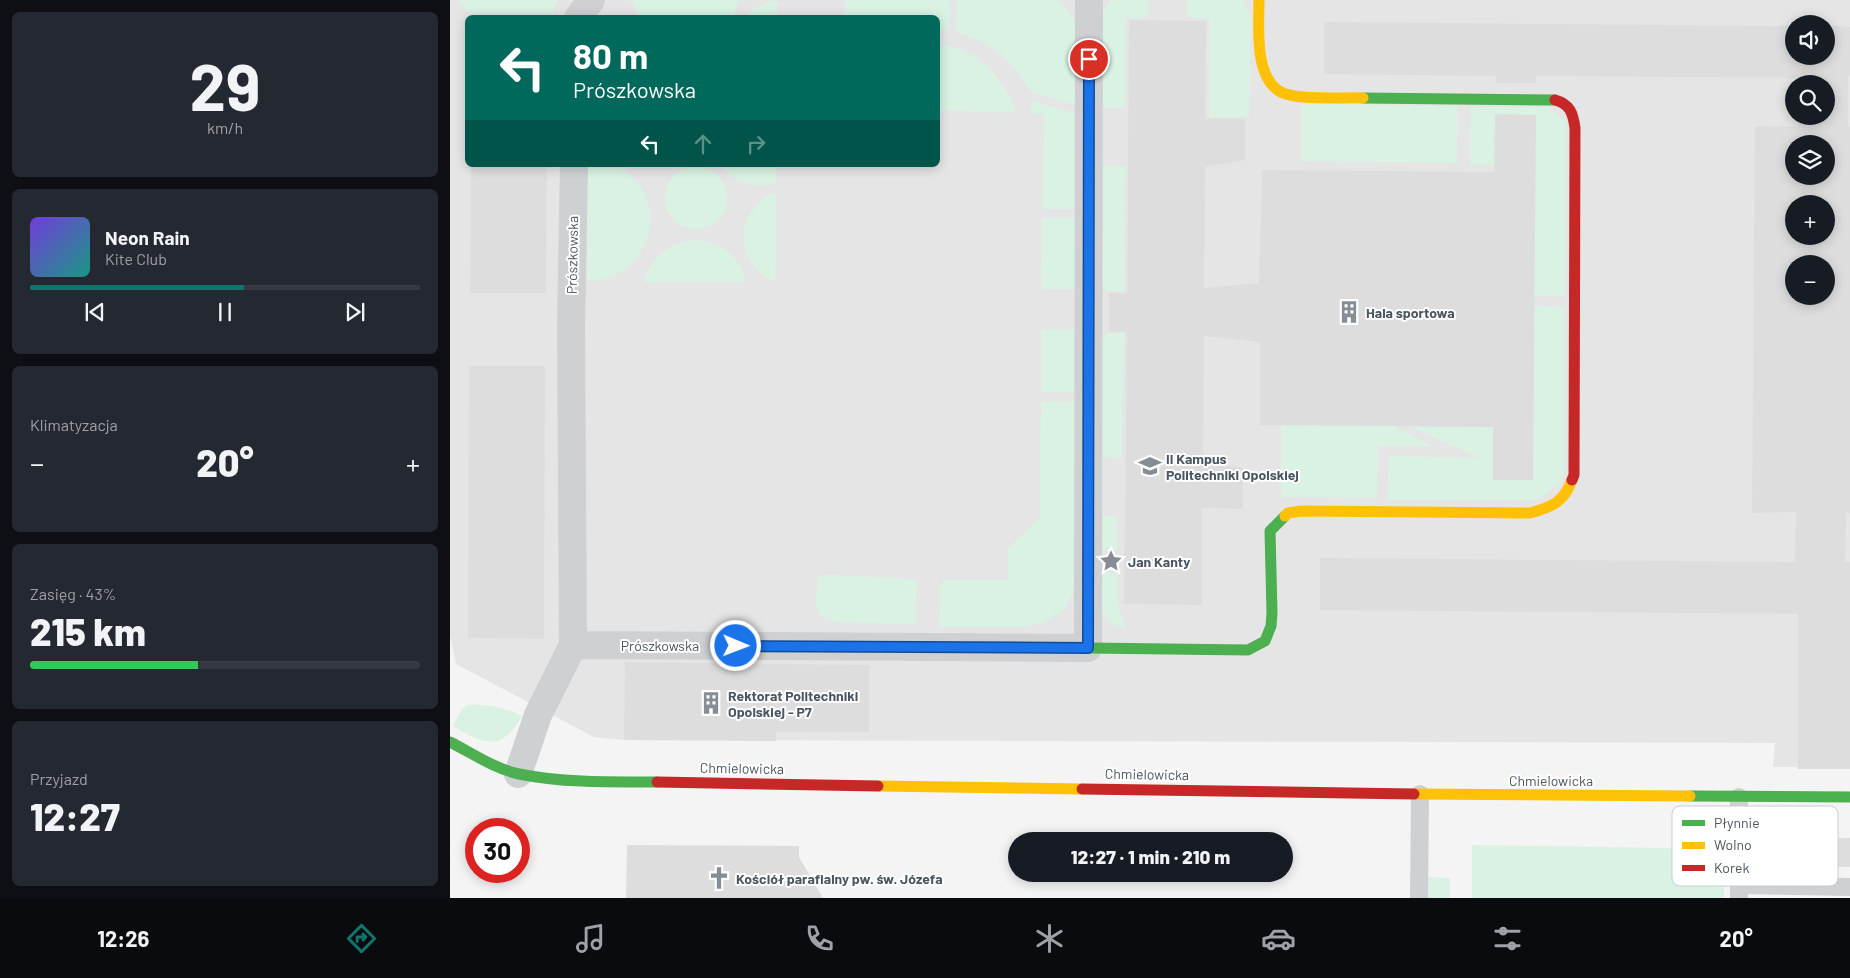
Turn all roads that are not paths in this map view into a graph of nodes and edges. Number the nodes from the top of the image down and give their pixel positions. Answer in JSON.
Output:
{"nodes":[{"id":1,"x":591,"y":0,"type":"edge"},
{"id":2,"x":1089,"y":0,"type":"edge"},
{"id":3,"x":1259,"y":0,"type":"edge"},
{"id":4,"x":580,"y":15,"type":"edge"},
{"id":5,"x":574,"y":167,"type":"edge"},
{"id":6,"x":573,"y":645,"type":"junction"},
{"id":7,"x":1088,"y":648,"type":"junction"},
{"id":8,"x":450,"y":742,"type":"edge"},
{"id":9,"x":518,"y":774,"type":"junction"},
{"id":10,"x":1420,"y":794,"type":"junction"},
{"id":11,"x":1739,"y":797,"type":"junction"},
{"id":12,"x":1850,"y":798,"type":"edge"},
{"id":13,"x":1739,"y":806,"type":"edge"},
{"id":14,"x":1850,"y":887,"type":"edge"},
{"id":15,"x":1739,"y":891,"type":"edge"},
{"id":16,"x":1419,"y":898,"type":"edge"}],
"edges":[{"from":1,"to":4,"type":"street"},
{"from":2,"to":7,"type":"street"},
{"from":3,"to":7,"type":"street"},
{"from":5,"to":6,"type":"street","name":"Prószkowska"},
{"from":6,"to":7,"type":"street","name":"Prószkowska"},
{"from":6,"to":9,"type":"street","name":"Prószkowska"},
{"from":8,"to":9,"type":"street","name":"Chmielowicka"},
{"from":9,"to":10,"type":"street","name":"Chmielowicka"},
{"from":10,"to":11,"type":"street","name":"Chmielowicka"},
{"from":10,"to":16,"type":"lane"},
{"from":11,"to":12,"type":"street","name":"Chmielowicka"},
{"from":11,"to":13,"type":"lane"},
{"from":14,"to":15,"type":"lane"}]}
